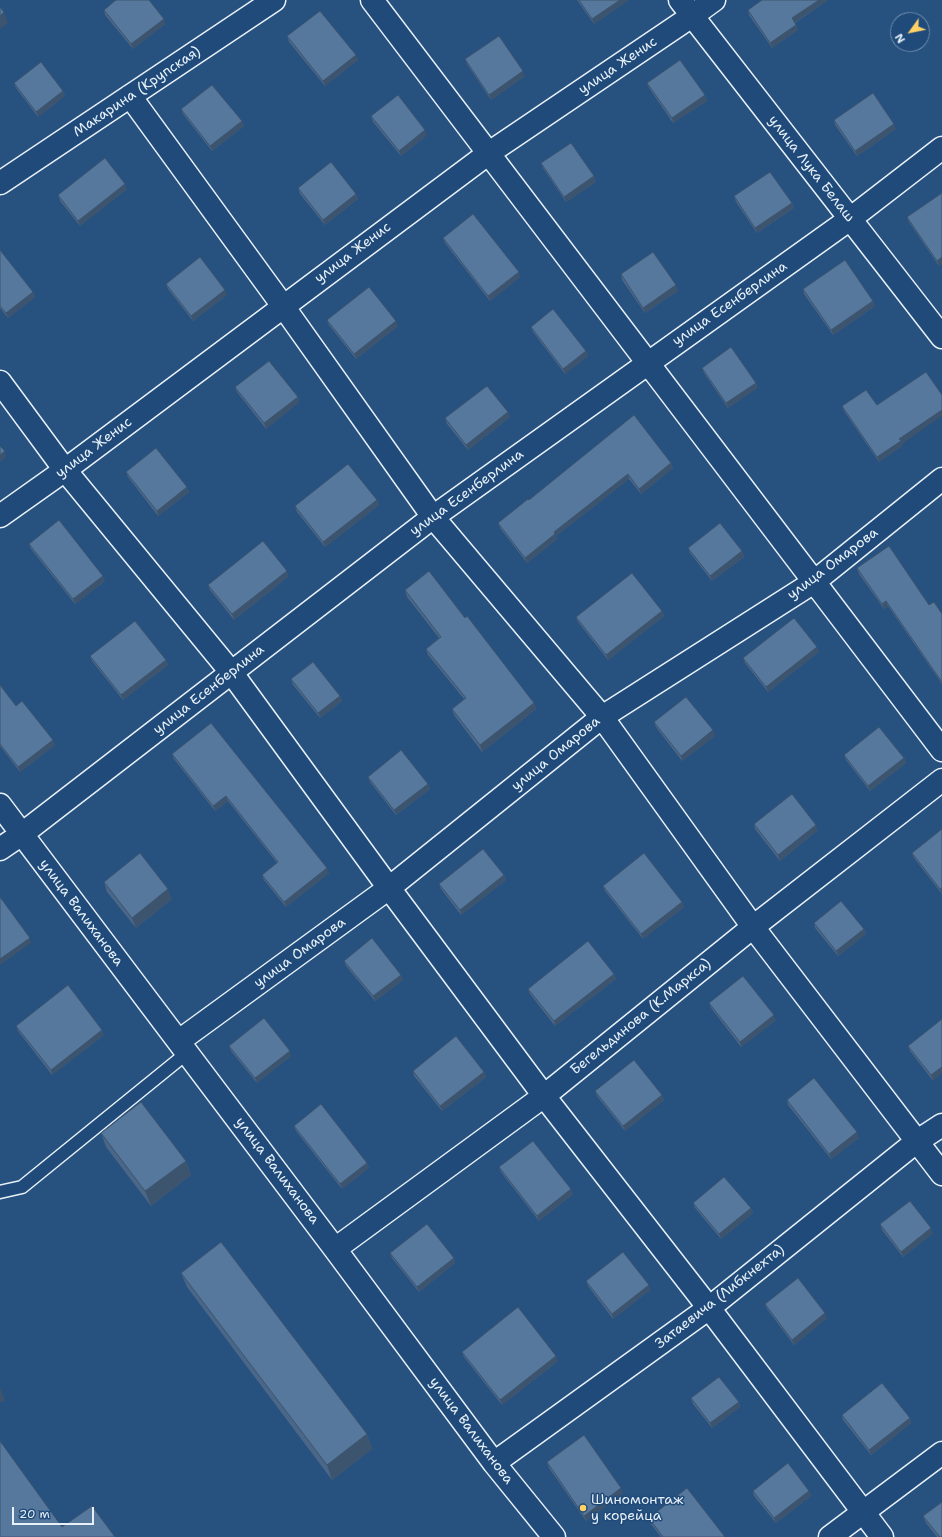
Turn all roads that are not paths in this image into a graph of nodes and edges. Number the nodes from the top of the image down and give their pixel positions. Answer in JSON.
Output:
{"nodes":[{"id":1,"x":274,"y":0,"type":"edge"},
{"id":2,"x":372,"y":0,"type":"edge"},
{"id":3,"x":714,"y":0,"type":"edge"},
{"id":4,"x":686,"y":8,"type":"edge"},
{"id":5,"x":130,"y":96,"type":"junction"},
{"id":6,"x":942,"y":148,"type":"edge"},
{"id":7,"x":489,"y":153,"type":"junction"},
{"id":8,"x":0,"y":183,"type":"edge"},
{"id":9,"x":850,"y":219,"type":"junction"},
{"id":10,"x":283,"y":306,"type":"junction"},
{"id":11,"x":942,"y":337,"type":"edge"},
{"id":12,"x":648,"y":362,"type":"junction"},
{"id":13,"x":0,"y":382,"type":"edge"},
{"id":14,"x":64,"y":470,"type":"junction"},
{"id":15,"x":942,"y":479,"type":"edge"},
{"id":16,"x":0,"y":516,"type":"edge"},
{"id":17,"x":433,"y":517,"type":"junction"},
{"id":18,"x":814,"y":582,"type":"junction"},
{"id":19,"x":231,"y":672,"type":"junction"},
{"id":20,"x":602,"y":717,"type":"junction"},
{"id":21,"x":942,"y":750,"type":"edge"},
{"id":22,"x":942,"y":780,"type":"edge"},
{"id":23,"x":0,"y":805,"type":"edge"},
{"id":24,"x":22,"y":834,"type":"junction"},
{"id":25,"x":0,"y":849,"type":"edge"},
{"id":26,"x":389,"y":888,"type":"junction"},
{"id":27,"x":753,"y":927,"type":"junction"},
{"id":28,"x":183,"y":1047,"type":"junction"},
{"id":29,"x":544,"y":1096,"type":"junction"},
{"id":30,"x":942,"y":1125,"type":"edge"},
{"id":31,"x":916,"y":1142,"type":"junction"},
{"id":32,"x":942,"y":1174,"type":"edge"},
{"id":33,"x":0,"y":1192,"type":"edge"},
{"id":34,"x":335,"y":1249,"type":"junction"},
{"id":35,"x":709,"y":1308,"type":"junction"},
{"id":36,"x":942,"y":1453,"type":"edge"},
{"id":37,"x":494,"y":1463,"type":"junction"},
{"id":38,"x":863,"y":1513,"type":"junction"},
{"id":39,"x":554,"y":1537,"type":"edge"},
{"id":40,"x":830,"y":1537,"type":"edge"},
{"id":41,"x":882,"y":1537,"type":"edge"}],
"edges":[{"from":1,"to":5,"type":"street","name":"Макарина (Крупская)"},
{"from":2,"to":7,"type":"street"},
{"from":3,"to":4,"type":"street","name":"улица Женис"},
{"from":4,"to":7,"type":"street","name":"улица Женис"},
{"from":4,"to":9,"type":"street","name":"улица Лука Белаш"},
{"from":5,"to":8,"type":"street","name":"Макарина (Крупская)"},
{"from":5,"to":10,"type":"street"},
{"from":6,"to":9,"type":"street","name":"улица Есенберлина"},
{"from":7,"to":10,"type":"street","name":"улица Женис"},
{"from":7,"to":12,"type":"street"},
{"from":9,"to":11,"type":"street","name":"улица Лука Белаш"},
{"from":9,"to":12,"type":"street","name":"улица Есенберлина"},
{"from":10,"to":14,"type":"street","name":"улица Женис"},
{"from":10,"to":17,"type":"street"},
{"from":12,"to":17,"type":"street","name":"улица Есенберлина"},
{"from":12,"to":18,"type":"street"},
{"from":13,"to":14,"type":"street"},
{"from":14,"to":16,"type":"street","name":"улица Женис"},
{"from":14,"to":19,"type":"street"},
{"from":15,"to":18,"type":"street","name":"улица Омарова"},
{"from":17,"to":19,"type":"street","name":"улица Есенберлина"},
{"from":17,"to":20,"type":"street"},
{"from":18,"to":20,"type":"street","name":"улица Омарова"},
{"from":18,"to":21,"type":"street"},
{"from":19,"to":24,"type":"street","name":"улица Есенберлина"},
{"from":19,"to":26,"type":"street"},
{"from":20,"to":26,"type":"street","name":"улица Омарова"},
{"from":20,"to":27,"type":"street"},
{"from":22,"to":27,"type":"street","name":"Бегельдинова (К.Маркса)"},
{"from":23,"to":24,"type":"street","name":"улица Валиханова"},
{"from":24,"to":25,"type":"street","name":"улица Есенберлина"},
{"from":24,"to":28,"type":"street","name":"улица Валиханова"},
{"from":26,"to":28,"type":"street","name":"улица Омарова"},
{"from":26,"to":29,"type":"street"},
{"from":27,"to":29,"type":"street","name":"Бегельдинова (К.Маркса)"},
{"from":27,"to":31,"type":"street"},
{"from":28,"to":33,"type":"lane"},
{"from":28,"to":34,"type":"street","name":"улица Валиханова"},
{"from":29,"to":34,"type":"street","name":"Бегельдинова (К.Маркса)"},
{"from":29,"to":35,"type":"street"},
{"from":30,"to":31,"type":"street","name":"Затаевича (Либкнехта)"},
{"from":31,"to":32,"type":"street"},
{"from":31,"to":35,"type":"street","name":"Затаевича (Либкнехта)"},
{"from":34,"to":37,"type":"street","name":"улица Валиханова"},
{"from":35,"to":37,"type":"street","name":"Затаевича (Либкнехта)"},
{"from":35,"to":38,"type":"street"},
{"from":36,"to":38,"type":"street"},
{"from":37,"to":39,"type":"street","name":"улица Валиханова"},
{"from":38,"to":40,"type":"street"},
{"from":38,"to":41,"type":"street"}]}
